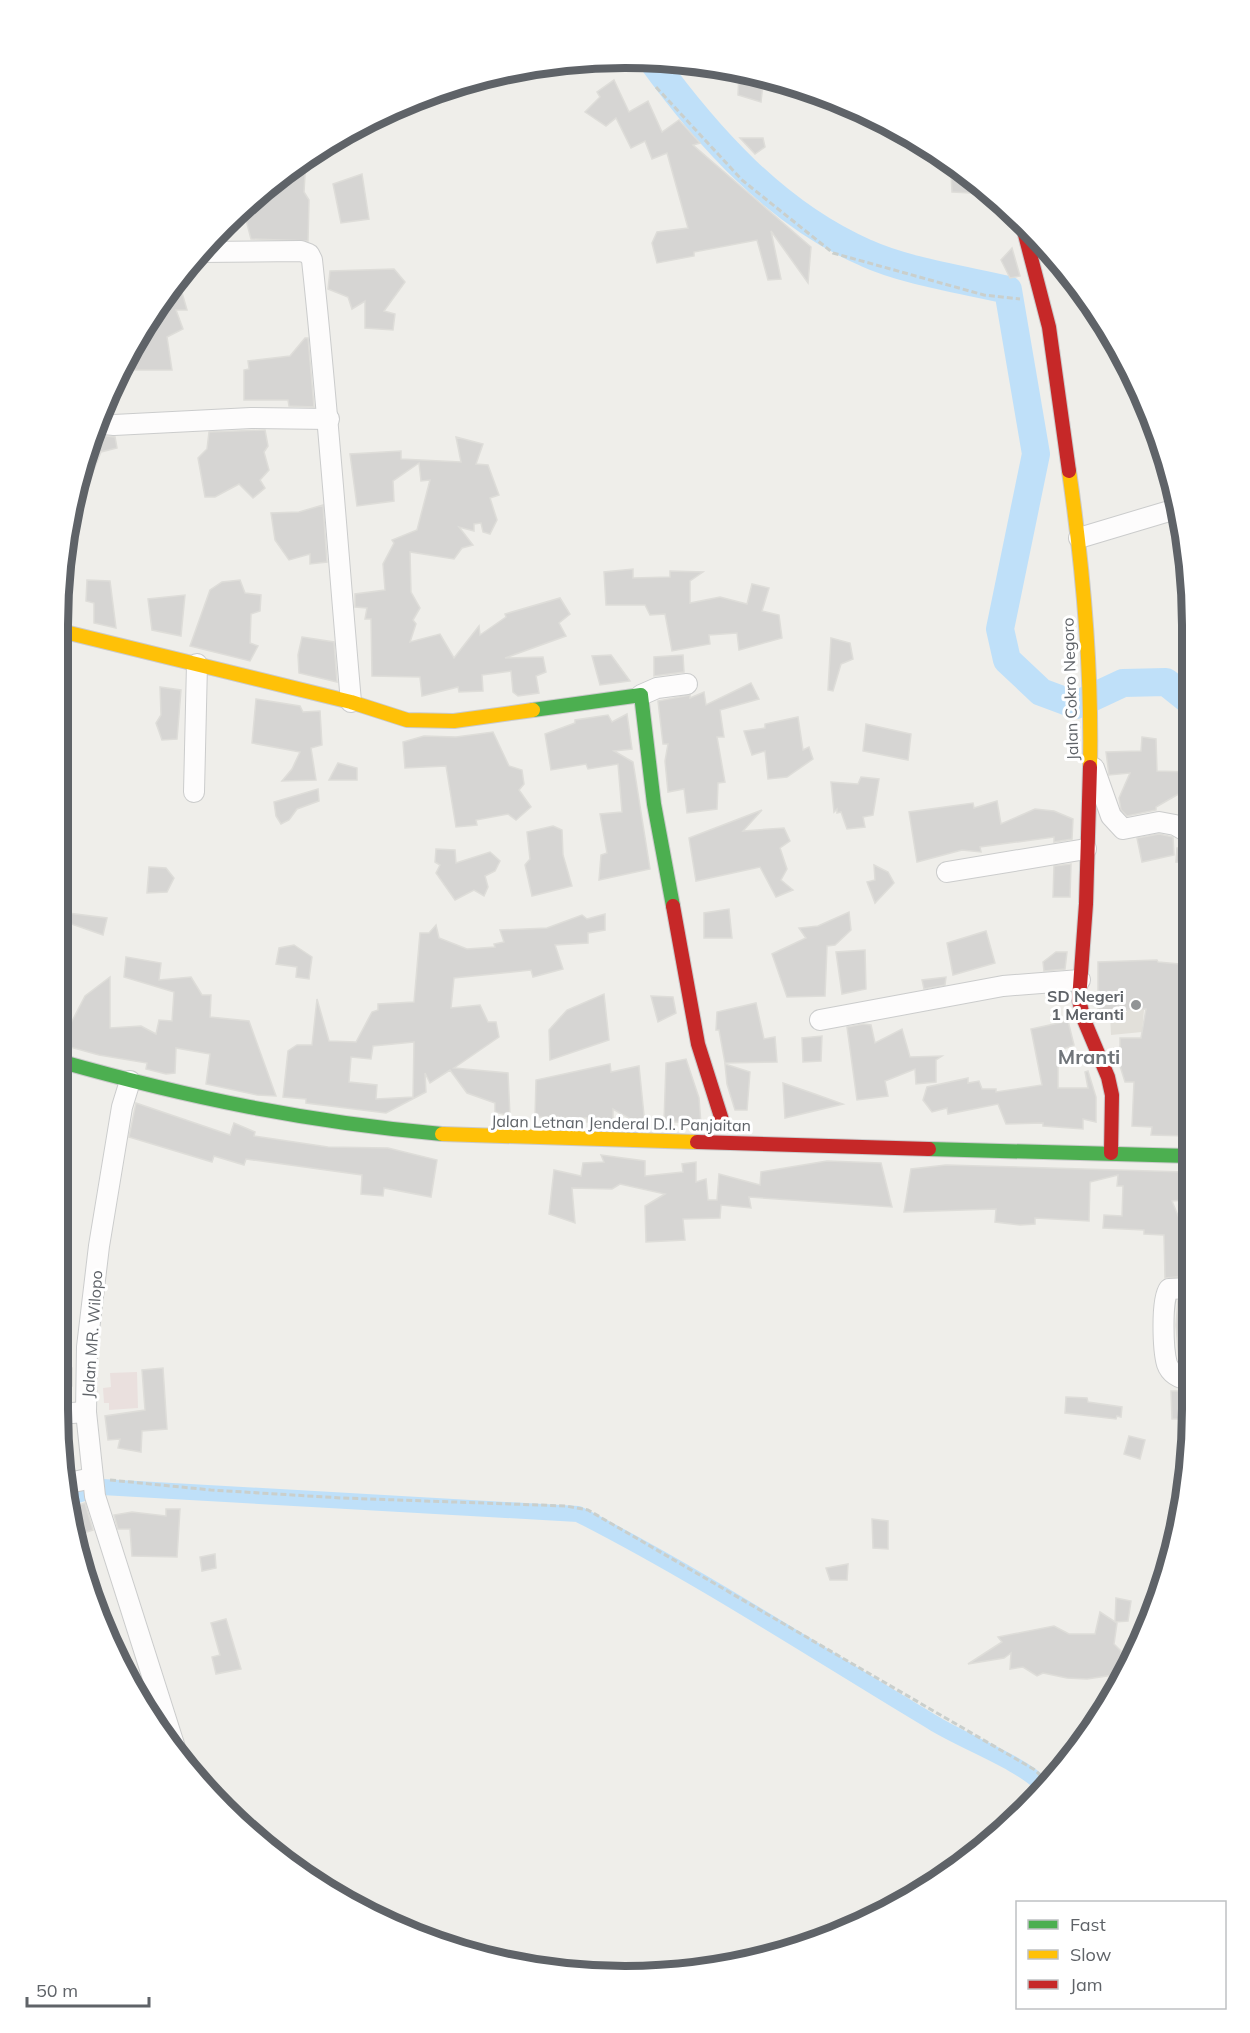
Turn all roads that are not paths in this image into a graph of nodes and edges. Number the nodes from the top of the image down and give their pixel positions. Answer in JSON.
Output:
{"nodes":[{"id":1,"x":1026,"y":238,"type":"edge"},
{"id":2,"x":211,"y":252,"type":"edge"},
{"id":3,"x":329,"y":419,"type":"junction"},
{"id":4,"x":105,"y":424,"type":"edge"},
{"id":5,"x":1171,"y":511,"type":"edge"},
{"id":6,"x":1079,"y":538,"type":"junction"},
{"id":7,"x":68,"y":634,"type":"edge"},
{"id":8,"x":197,"y":664,"type":"junction"},
{"id":9,"x":687,"y":684,"type":"dead end"},
{"id":10,"x":641,"y":695,"type":"junction"},
{"id":11,"x":351,"y":702,"type":"junction"},
{"id":12,"x":1090,"y":757,"type":"junction"},
{"id":13,"x":194,"y":792,"type":"dead end"},
{"id":14,"x":1182,"y":830,"type":"edge"},
{"id":15,"x":1086,"y":849,"type":"junction"},
{"id":16,"x":947,"y":872,"type":"dead end"},
{"id":17,"x":1080,"y":980,"type":"junction"},
{"id":18,"x":820,"y":1020,"type":"dead end"},
{"id":19,"x":68,"y":1064,"type":"edge"},
{"id":20,"x":130,"y":1081,"type":"junction"},
{"id":21,"x":722,"y":1120,"type":"dead end"},
{"id":22,"x":1111,"y":1153,"type":"junction"},
{"id":23,"x":1182,"y":1156,"type":"edge"},
{"id":24,"x":1182,"y":1288,"type":"edge"},
{"id":25,"x":1182,"y":1377,"type":"edge"},
{"id":26,"x":86,"y":1412,"type":"junction"},
{"id":27,"x":68,"y":1413,"type":"edge"},
{"id":28,"x":72,"y":1483,"type":"edge"},
{"id":29,"x":93,"y":1486,"type":"junction"},
{"id":30,"x":169,"y":1729,"type":"edge"}],
"edges":[{"from":1,"to":6,"type":"street","name":"Jalan Cokro Negoro"},
{"from":2,"to":3,"type":"street"},
{"from":3,"to":4,"type":"street"},
{"from":3,"to":11,"type":"street"},
{"from":5,"to":6,"type":"street"},
{"from":6,"to":12,"type":"street","name":"Jalan Cokro Negoro"},
{"from":7,"to":8,"type":"street"},
{"from":8,"to":11,"type":"street"},
{"from":8,"to":13,"type":"street"},
{"from":9,"to":10,"type":"street"},
{"from":10,"to":11,"type":"street"},
{"from":10,"to":21,"type":"street"},
{"from":12,"to":14,"type":"street"},
{"from":12,"to":15,"type":"street","name":"Jalan Cokro Negoro"},
{"from":15,"to":16,"type":"street"},
{"from":15,"to":17,"type":"street","name":"Jalan Cokro Negoro"},
{"from":17,"to":18,"type":"street"},
{"from":17,"to":22,"type":"street","name":"Jalan Cokro Negoro"},
{"from":19,"to":20,"type":"street","name":"Jalan Letnan Jenderal D.I. Panjaitan"},
{"from":20,"to":22,"type":"street","name":"Jalan Letnan Jenderal D.I. Panjaitan"},
{"from":20,"to":26,"type":"street","name":"Jalan MR. Wilopo"},
{"from":22,"to":23,"type":"street","name":"Jalan Letnan Jenderal D.I. Panjaitan"},
{"from":24,"to":25,"type":"street"},
{"from":26,"to":27,"type":"street"},
{"from":26,"to":29,"type":"street","name":"Jalan MR. Wilopo"},
{"from":28,"to":29,"type":"street"},
{"from":29,"to":30,"type":"street","name":"Jalan MR. Wilopo"}]}
